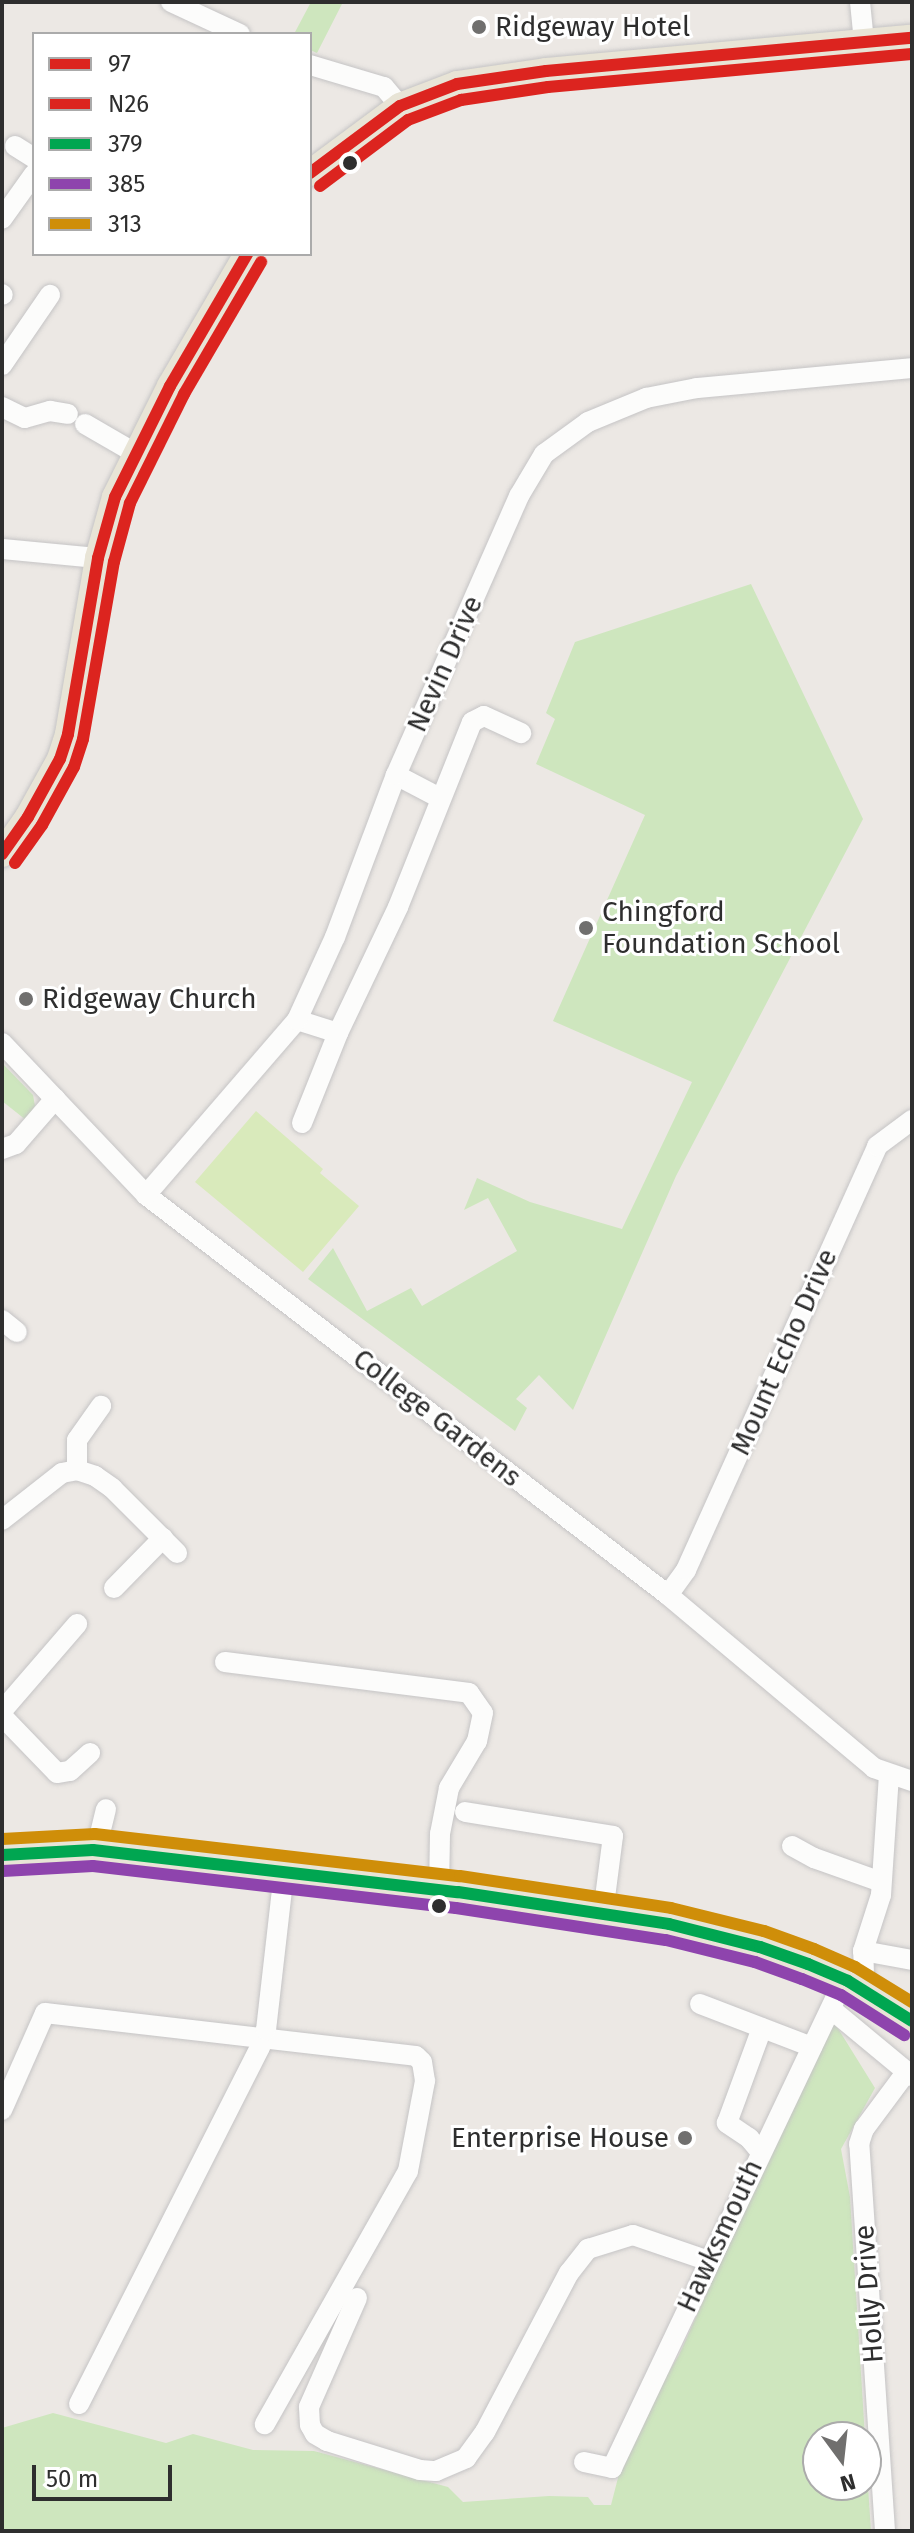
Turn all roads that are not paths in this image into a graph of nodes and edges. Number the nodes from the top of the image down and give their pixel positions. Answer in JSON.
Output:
{"nodes":[{"id":1,"x":171,"y":2,"type":"edge"},
{"id":2,"x":860,"y":2,"type":"edge"},
{"id":3,"x":236,"y":32,"type":"edge"},
{"id":4,"x":912,"y":38,"type":"edge"},
{"id":5,"x":864,"y":42,"type":"junction"},
{"id":6,"x":312,"y":66,"type":"edge"},
{"id":7,"x":400,"y":106,"type":"junction"},
{"id":8,"x":15,"y":146,"type":"dead end"},
{"id":9,"x":32,"y":157,"type":"edge"},
{"id":10,"x":312,"y":172,"type":"edge"},
{"id":11,"x":32,"y":177,"type":"edge"},
{"id":12,"x":2,"y":219,"type":"edge"},
{"id":13,"x":246,"y":256,"type":"edge"},
{"id":14,"x":50,"y":295,"type":"dead end"},
{"id":15,"x":2,"y":365,"type":"edge"},
{"id":16,"x":912,"y":368,"type":"edge"},
{"id":17,"x":2,"y":407,"type":"edge"},
{"id":18,"x":135,"y":453,"type":"junction"},
{"id":19,"x":2,"y":549,"type":"edge"},
{"id":20,"x":98,"y":558,"type":"junction"},
{"id":21,"x":521,"y":733,"type":"dead end"},
{"id":22,"x":396,"y":775,"type":"junction"},
{"id":23,"x":440,"y":798,"type":"junction"},
{"id":24,"x":2,"y":854,"type":"edge"},
{"id":25,"x":297,"y":1020,"type":"junction"},
{"id":26,"x":338,"y":1033,"type":"junction"},
{"id":27,"x":2,"y":1043,"type":"edge"},
{"id":28,"x":55,"y":1099,"type":"junction"},
{"id":29,"x":912,"y":1120,"type":"edge"},
{"id":30,"x":302,"y":1123,"type":"dead end"},
{"id":31,"x":2,"y":1149,"type":"edge"},
{"id":32,"x":146,"y":1195,"type":"junction"},
{"id":33,"x":101,"y":1406,"type":"dead end"},
{"id":34,"x":77,"y":1470,"type":"junction"},
{"id":35,"x":2,"y":1520,"type":"edge"},
{"id":36,"x":114,"y":1588,"type":"dead end"},
{"id":37,"x":668,"y":1595,"type":"junction"},
{"id":38,"x":77,"y":1624,"type":"dead end"},
{"id":39,"x":225,"y":1662,"type":"dead end"},
{"id":40,"x":5,"y":1709,"type":"edge"},
{"id":41,"x":90,"y":1753,"type":"dead end"},
{"id":42,"x":889,"y":1775,"type":"junction"},
{"id":43,"x":912,"y":1781,"type":"edge"},
{"id":44,"x":106,"y":1809,"type":"dead end"},
{"id":45,"x":465,"y":1812,"type":"dead end"},
{"id":46,"x":792,"y":1846,"type":"dead end"},
{"id":47,"x":96,"y":1850,"type":"junction"},
{"id":48,"x":2,"y":1855,"type":"edge"},
{"id":49,"x":284,"y":1872,"type":"junction"},
{"id":50,"x":881,"y":1882,"type":"junction"},
{"id":51,"x":439,"y":1890,"type":"junction"},
{"id":52,"x":603,"y":1913,"type":"junction"},
{"id":53,"x":863,"y":1951,"type":"junction"},
{"id":54,"x":912,"y":1960,"type":"edge"},
{"id":55,"x":846,"y":1981,"type":"junction"},
{"id":56,"x":700,"y":2004,"type":"dead end"},
{"id":57,"x":831,"y":2009,"type":"junction"},
{"id":58,"x":912,"y":2021,"type":"edge"},
{"id":59,"x":762,"y":2028,"type":"junction"},
{"id":60,"x":263,"y":2038,"type":"junction"},
{"id":61,"x":812,"y":2047,"type":"junction"},
{"id":62,"x":909,"y":2074,"type":"edge"},
{"id":63,"x":2,"y":2110,"type":"edge"},
{"id":64,"x":760,"y":2151,"type":"junction"},
{"id":65,"x":709,"y":2261,"type":"junction"},
{"id":66,"x":357,"y":2298,"type":"dead end"},
{"id":67,"x":79,"y":2404,"type":"dead end"},
{"id":68,"x":265,"y":2424,"type":"dead end"},
{"id":69,"x":584,"y":2462,"type":"dead end"},
{"id":70,"x":885,"y":2531,"type":"edge"}],
"edges":[{"from":1,"to":3,"type":"street"},
{"from":2,"to":5,"type":"street"},
{"from":4,"to":5,"type":"main road"},
{"from":5,"to":7,"type":"main road"},
{"from":6,"to":7,"type":"street"},
{"from":7,"to":10,"type":"main road"},
{"from":8,"to":9,"type":"street"},
{"from":11,"to":12,"type":"street"},
{"from":13,"to":18,"type":"main road"},
{"from":14,"to":15,"type":"street"},
{"from":16,"to":22,"type":"street","name":"Nevin Drive"},
{"from":17,"to":18,"type":"street"},
{"from":18,"to":20,"type":"main road"},
{"from":19,"to":20,"type":"street"},
{"from":20,"to":24,"type":"main road"},
{"from":21,"to":23,"type":"street"},
{"from":22,"to":23,"type":"street"},
{"from":22,"to":25,"type":"street","name":"Nevin Drive"},
{"from":23,"to":26,"type":"street"},
{"from":25,"to":26,"type":"street"},
{"from":25,"to":32,"type":"street","name":"Nevin Drive"},
{"from":26,"to":30,"type":"street"},
{"from":27,"to":28,"type":"street","name":"College Gardens"},
{"from":28,"to":31,"type":"street"},
{"from":28,"to":32,"type":"street","name":"College Gardens"},
{"from":29,"to":37,"type":"street","name":"Mount Echo Drive"},
{"from":32,"to":37,"type":"street","name":"College Gardens"},
{"from":33,"to":34,"type":"street"},
{"from":34,"to":35,"type":"street"},
{"from":34,"to":36,"type":"street"},
{"from":37,"to":42,"type":"street","name":"College Gardens"},
{"from":38,"to":40,"type":"street"},
{"from":39,"to":51,"type":"street"},
{"from":40,"to":41,"type":"street"},
{"from":42,"to":43,"type":"street","name":"College Gardens"},
{"from":42,"to":50,"type":"street"},
{"from":44,"to":47,"type":"street"},
{"from":45,"to":52,"type":"street"},
{"from":46,"to":50,"type":"street"},
{"from":47,"to":48,"type":"main road"},
{"from":47,"to":49,"type":"main road"},
{"from":49,"to":51,"type":"main road"},
{"from":49,"to":60,"type":"street"},
{"from":50,"to":53,"type":"street"},
{"from":51,"to":52,"type":"main road"},
{"from":52,"to":55,"type":"main road"},
{"from":53,"to":54,"type":"street"},
{"from":53,"to":55,"type":"street"},
{"from":55,"to":57,"type":"street","name":"Hawksmouth"},
{"from":55,"to":58,"type":"main road"},
{"from":56,"to":59,"type":"street"},
{"from":57,"to":61,"type":"street","name":"Hawksmouth"},
{"from":57,"to":62,"type":"street","name":"Holly Drive"},
{"from":59,"to":61,"type":"street"},
{"from":59,"to":64,"type":"street"},
{"from":60,"to":63,"type":"street"},
{"from":60,"to":67,"type":"street"},
{"from":60,"to":68,"type":"street"},
{"from":61,"to":64,"type":"street","name":"Hawksmouth"},
{"from":62,"to":70,"type":"street","name":"Holly Drive"},
{"from":64,"to":65,"type":"street","name":"Hawksmouth"},
{"from":65,"to":66,"type":"street"},
{"from":65,"to":69,"type":"street","name":"Hawksmouth"}]}
